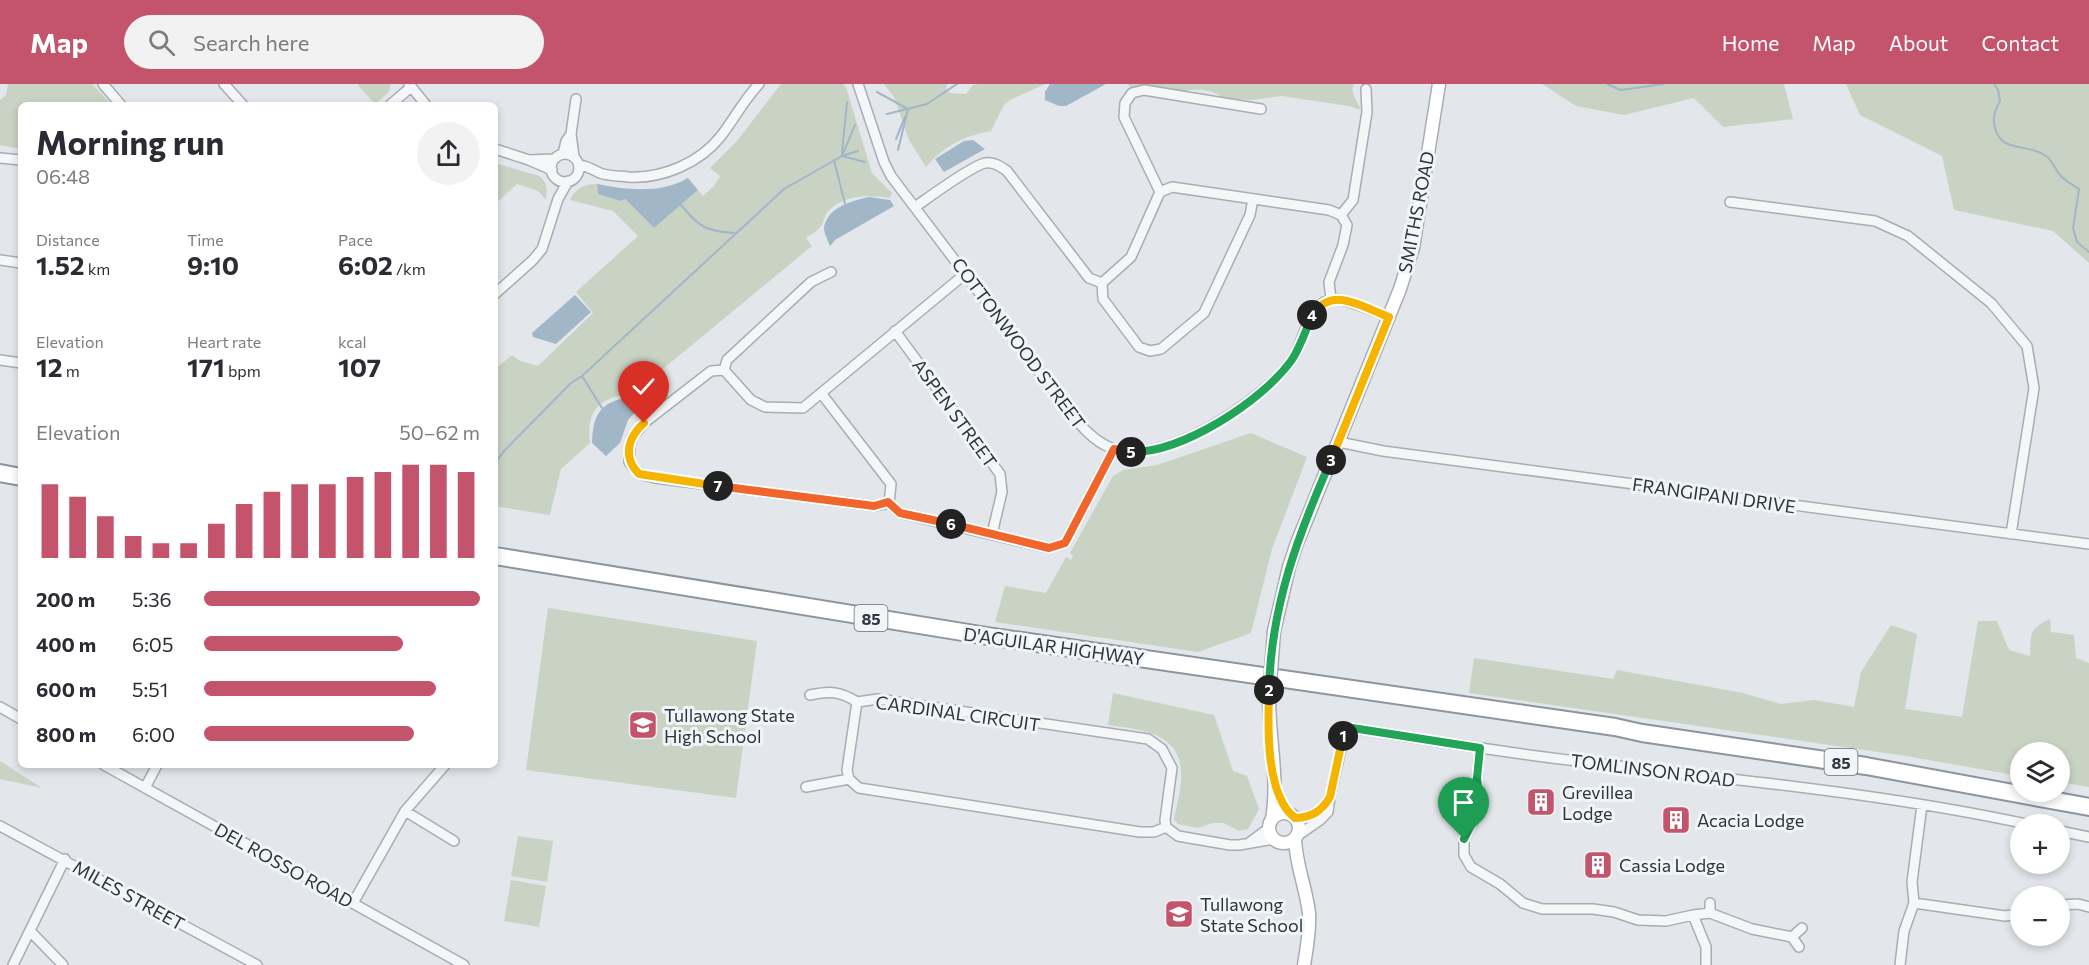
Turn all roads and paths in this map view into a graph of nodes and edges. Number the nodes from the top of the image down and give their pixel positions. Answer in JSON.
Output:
{"nodes":[{"id":1,"x":103,"y":84,"type":"edge"},
{"id":2,"x":224,"y":84,"type":"edge"},
{"id":3,"x":759,"y":84,"type":"edge"},
{"id":4,"x":858,"y":84,"type":"edge"},
{"id":5,"x":1439,"y":84,"type":"edge"},
{"id":6,"x":410,"y":85,"type":"edge"},
{"id":7,"x":1366,"y":89,"type":"dead end"},
{"id":8,"x":576,"y":99,"type":"dead end"},
{"id":9,"x":118,"y":102,"type":"edge"},
{"id":10,"x":240,"y":102,"type":"edge"},
{"id":11,"x":393,"y":102,"type":"edge"},
{"id":12,"x":424,"y":102,"type":"edge"},
{"id":13,"x":1261,"y":109,"type":"dead end"},
{"id":14,"x":571,"y":134,"type":"junction"},
{"id":15,"x":498,"y":150,"type":"edge"},
{"id":16,"x":558,"y":156,"type":"junction"},
{"id":17,"x":0,"y":158,"type":"edge"},
{"id":18,"x":18,"y":160,"type":"edge"},
{"id":19,"x":529,"y":160,"type":"junction"},
{"id":20,"x":577,"y":160,"type":"junction"},
{"id":21,"x":600,"y":173,"type":"junction"},
{"id":22,"x":554,"y":175,"type":"junction"},
{"id":23,"x":577,"y":176,"type":"junction"},
{"id":24,"x":568,"y":181,"type":"junction"},
{"id":25,"x":1160,"y":192,"type":"junction"},
{"id":26,"x":558,"y":199,"type":"junction"},
{"id":27,"x":1253,"y":199,"type":"junction"},
{"id":28,"x":1730,"y":202,"type":"dead end"},
{"id":29,"x":915,"y":207,"type":"junction"},
{"id":30,"x":1341,"y":215,"type":"junction"},
{"id":31,"x":0,"y":260,"type":"edge"},
{"id":32,"x":18,"y":263,"type":"edge"},
{"id":33,"x":831,"y":272,"type":"dead end"},
{"id":34,"x":965,"y":274,"type":"junction"},
{"id":35,"x":1102,"y":283,"type":"junction"},
{"id":36,"x":498,"y":291,"type":"edge"},
{"id":37,"x":1331,"y":299,"type":"junction"},
{"id":38,"x":1389,"y":317,"type":"junction"},
{"id":39,"x":895,"y":331,"type":"junction"},
{"id":40,"x":0,"y":360,"type":"edge"},
{"id":41,"x":18,"y":363,"type":"edge"},
{"id":42,"x":724,"y":370,"type":"junction"},
{"id":43,"x":821,"y":393,"type":"junction"},
{"id":44,"x":1339,"y":442,"type":"junction"},
{"id":45,"x":1114,"y":449,"type":"junction"},
{"id":46,"x":0,"y":474,"type":"edge"},
{"id":47,"x":18,"y":477,"type":"edge"},
{"id":48,"x":888,"y":502,"type":"junction"},
{"id":49,"x":992,"y":534,"type":"junction"},
{"id":50,"x":2011,"y":534,"type":"junction"},
{"id":51,"x":2089,"y":544,"type":"edge"},
{"id":52,"x":498,"y":556,"type":"edge"},
{"id":53,"x":810,"y":695,"type":"dead end"},
{"id":54,"x":857,"y":702,"type":"junction"},
{"id":55,"x":0,"y":708,"type":"edge"},
{"id":56,"x":18,"y":717,"type":"edge"},
{"id":57,"x":1615,"y":727,"type":"junction"},
{"id":58,"x":1480,"y":748,"type":"junction"},
{"id":59,"x":109,"y":768,"type":"edge"},
{"id":60,"x":155,"y":768,"type":"edge"},
{"id":61,"x":442,"y":768,"type":"edge"},
{"id":62,"x":849,"y":779,"type":"junction"},
{"id":63,"x":1275,"y":784,"type":"junction"},
{"id":64,"x":2010,"y":785,"type":"edge"},
{"id":65,"x":806,"y":787,"type":"dead end"},
{"id":66,"x":145,"y":788,"type":"junction"},
{"id":67,"x":2070,"y":796,"type":"edge"},
{"id":68,"x":1330,"y":797,"type":"junction"},
{"id":69,"x":2089,"y":799,"type":"edge"},
{"id":70,"x":1923,"y":805,"type":"junction"},
{"id":71,"x":2089,"y":807,"type":"edge"},
{"id":72,"x":405,"y":811,"type":"junction"},
{"id":73,"x":1293,"y":816,"type":"junction"},
{"id":74,"x":2010,"y":821,"type":"edge"},
{"id":75,"x":0,"y":826,"type":"edge"},
{"id":76,"x":1166,"y":827,"type":"junction"},
{"id":77,"x":1274,"y":832,"type":"junction"},
{"id":78,"x":2070,"y":833,"type":"edge"},
{"id":79,"x":1296,"y":837,"type":"junction"},
{"id":80,"x":2089,"y":837,"type":"edge"},
{"id":81,"x":454,"y":841,"type":"dead end"},
{"id":82,"x":65,"y":860,"type":"junction"},
{"id":83,"x":1298,"y":871,"type":"junction"},
{"id":84,"x":353,"y":903,"type":"junction"},
{"id":85,"x":1914,"y":903,"type":"junction"},
{"id":86,"x":2070,"y":904,"type":"edge"},
{"id":87,"x":2089,"y":907,"type":"edge"},
{"id":88,"x":1693,"y":915,"type":"junction"},
{"id":89,"x":2010,"y":915,"type":"edge"},
{"id":90,"x":1802,"y":928,"type":"dead end"},
{"id":91,"x":30,"y":932,"type":"junction"},
{"id":92,"x":1792,"y":937,"type":"junction"},
{"id":93,"x":1799,"y":947,"type":"dead end"},
{"id":94,"x":253,"y":964,"type":"edge"},
{"id":95,"x":13,"y":965,"type":"edge"},
{"id":96,"x":63,"y":965,"type":"edge"},
{"id":97,"x":464,"y":965,"type":"edge"},
{"id":98,"x":1304,"y":965,"type":"edge"},
{"id":99,"x":1706,"y":965,"type":"edge"},
{"id":100,"x":1900,"y":965,"type":"edge"}],
"edges":[{"from":1,"to":9,"type":"street"},
{"from":2,"to":10,"type":"street"},
{"from":3,"to":21,"type":"street"},
{"from":4,"to":29,"type":"street","name":"COTTONWOOD STREET"},
{"from":5,"to":38,"type":"main road","name":"SMITHS ROAD"},
{"from":6,"to":11,"type":"street"},
{"from":6,"to":12,"type":"street"},
{"from":7,"to":30,"type":"street"},
{"from":8,"to":14,"type":"street"},
{"from":13,"to":25,"type":"street"},
{"from":14,"to":16,"type":"street"},
{"from":14,"to":20,"type":"street"},
{"from":15,"to":19,"type":"street"},
{"from":16,"to":19,"type":"street"},
{"from":16,"to":20,"type":"street"},
{"from":16,"to":22,"type":"street"},
{"from":17,"to":18,"type":"street"},
{"from":19,"to":22,"type":"street"},
{"from":20,"to":21,"type":"street"},
{"from":20,"to":23,"type":"street"},
{"from":21,"to":23,"type":"street"},
{"from":22,"to":24,"type":"street"},
{"from":22,"to":26,"type":"street"},
{"from":23,"to":24,"type":"street"},
{"from":24,"to":26,"type":"street"},
{"from":25,"to":27,"type":"street"},
{"from":25,"to":35,"type":"street"},
{"from":26,"to":36,"type":"street"},
{"from":27,"to":30,"type":"street"},
{"from":27,"to":35,"type":"street"},
{"from":28,"to":50,"type":"street"},
{"from":29,"to":34,"type":"street","name":"COTTONWOOD STREET"},
{"from":29,"to":35,"type":"street"},
{"from":30,"to":37,"type":"street"},
{"from":31,"to":32,"type":"street"},
{"from":33,"to":42,"type":"street"},
{"from":34,"to":39,"type":"street"},
{"from":34,"to":45,"type":"street","name":"COTTONWOOD STREET"},
{"from":37,"to":38,"type":"street"},
{"from":37,"to":45,"type":"street","name":"COTTONWOOD STREET"},
{"from":38,"to":44,"type":"main road","name":"SMITHS ROAD"},
{"from":39,"to":43,"type":"street"},
{"from":39,"to":49,"type":"street","name":"ASPEN STREET"},
{"from":40,"to":41,"type":"street"},
{"from":42,"to":43,"type":"street"},
{"from":42,"to":48,"type":"street"},
{"from":43,"to":48,"type":"street"},
{"from":44,"to":50,"type":"street","name":"FRANGIPANI DRIVE"},
{"from":44,"to":63,"type":"main road","name":"SMITHS ROAD","bridge":true},
{"from":45,"to":49,"type":"street"},
{"from":46,"to":47,"type":"highway"},
{"from":48,"to":49,"type":"street"},
{"from":50,"to":51,"type":"street","name":"FRANGIPANI DRIVE"},
{"from":52,"to":57,"type":"highway","name":"D'AGUILAR HIGHWAY","number":"85"},
{"from":53,"to":54,"type":"street"},
{"from":54,"to":62,"type":"street","name":"CARDINAL CIRCUIT"},
{"from":54,"to":76,"type":"street","name":"CARDINAL CIRCUIT"},
{"from":55,"to":56,"type":"street"},
{"from":57,"to":64,"type":"highway","name":"D'AGUILAR HIGHWAY","number":"85"},
{"from":57,"to":71,"type":"highway","name":"D'AGUILAR HIGHWAY","number":"85"},
{"from":58,"to":68,"type":"street","name":"TOMLINSON ROAD"},
{"from":58,"to":70,"type":"street","name":"TOMLINSON ROAD"},
{"from":58,"to":88,"type":"street"},
{"from":59,"to":66,"type":"street","name":"DEL ROSSO ROAD"},
{"from":60,"to":66,"type":"street"},
{"from":61,"to":72,"type":"street"},
{"from":62,"to":65,"type":"street"},
{"from":62,"to":76,"type":"street"},
{"from":63,"to":73,"type":"main road","name":"SMITHS ROAD"},
{"from":63,"to":77,"type":"main road","name":"SMITHS ROAD"},
{"from":66,"to":84,"type":"street","name":"DEL ROSSO ROAD"},
{"from":67,"to":69,"type":"highway"},
{"from":68,"to":73,"type":"street"},
{"from":68,"to":79,"type":"street","name":"TOMLINSON ROAD"},
{"from":70,"to":74,"type":"street","name":"TOMLINSON ROAD"},
{"from":70,"to":85,"type":"street"},
{"from":72,"to":81,"type":"street"},
{"from":72,"to":84,"type":"street"},
{"from":73,"to":77,"type":"main road"},
{"from":73,"to":79,"type":"main road"},
{"from":75,"to":82,"type":"street","name":"MILES STREET"},
{"from":76,"to":77,"type":"street"},
{"from":77,"to":79,"type":"main road"},
{"from":77,"to":83,"type":"main road"},
{"from":78,"to":80,"type":"street"},
{"from":79,"to":83,"type":"main road"},
{"from":82,"to":91,"type":"street"},
{"from":82,"to":94,"type":"street","name":"MILES STREET"},
{"from":83,"to":98,"type":"main road"},
{"from":84,"to":97,"type":"street","name":"DEL ROSSO ROAD"},
{"from":85,"to":89,"type":"street"},
{"from":85,"to":100,"type":"street"},
{"from":86,"to":87,"type":"street"},
{"from":88,"to":92,"type":"street"},
{"from":88,"to":99,"type":"street"},
{"from":90,"to":92,"type":"street"},
{"from":91,"to":95,"type":"street"},
{"from":91,"to":96,"type":"street"},
{"from":92,"to":93,"type":"street"}]}
